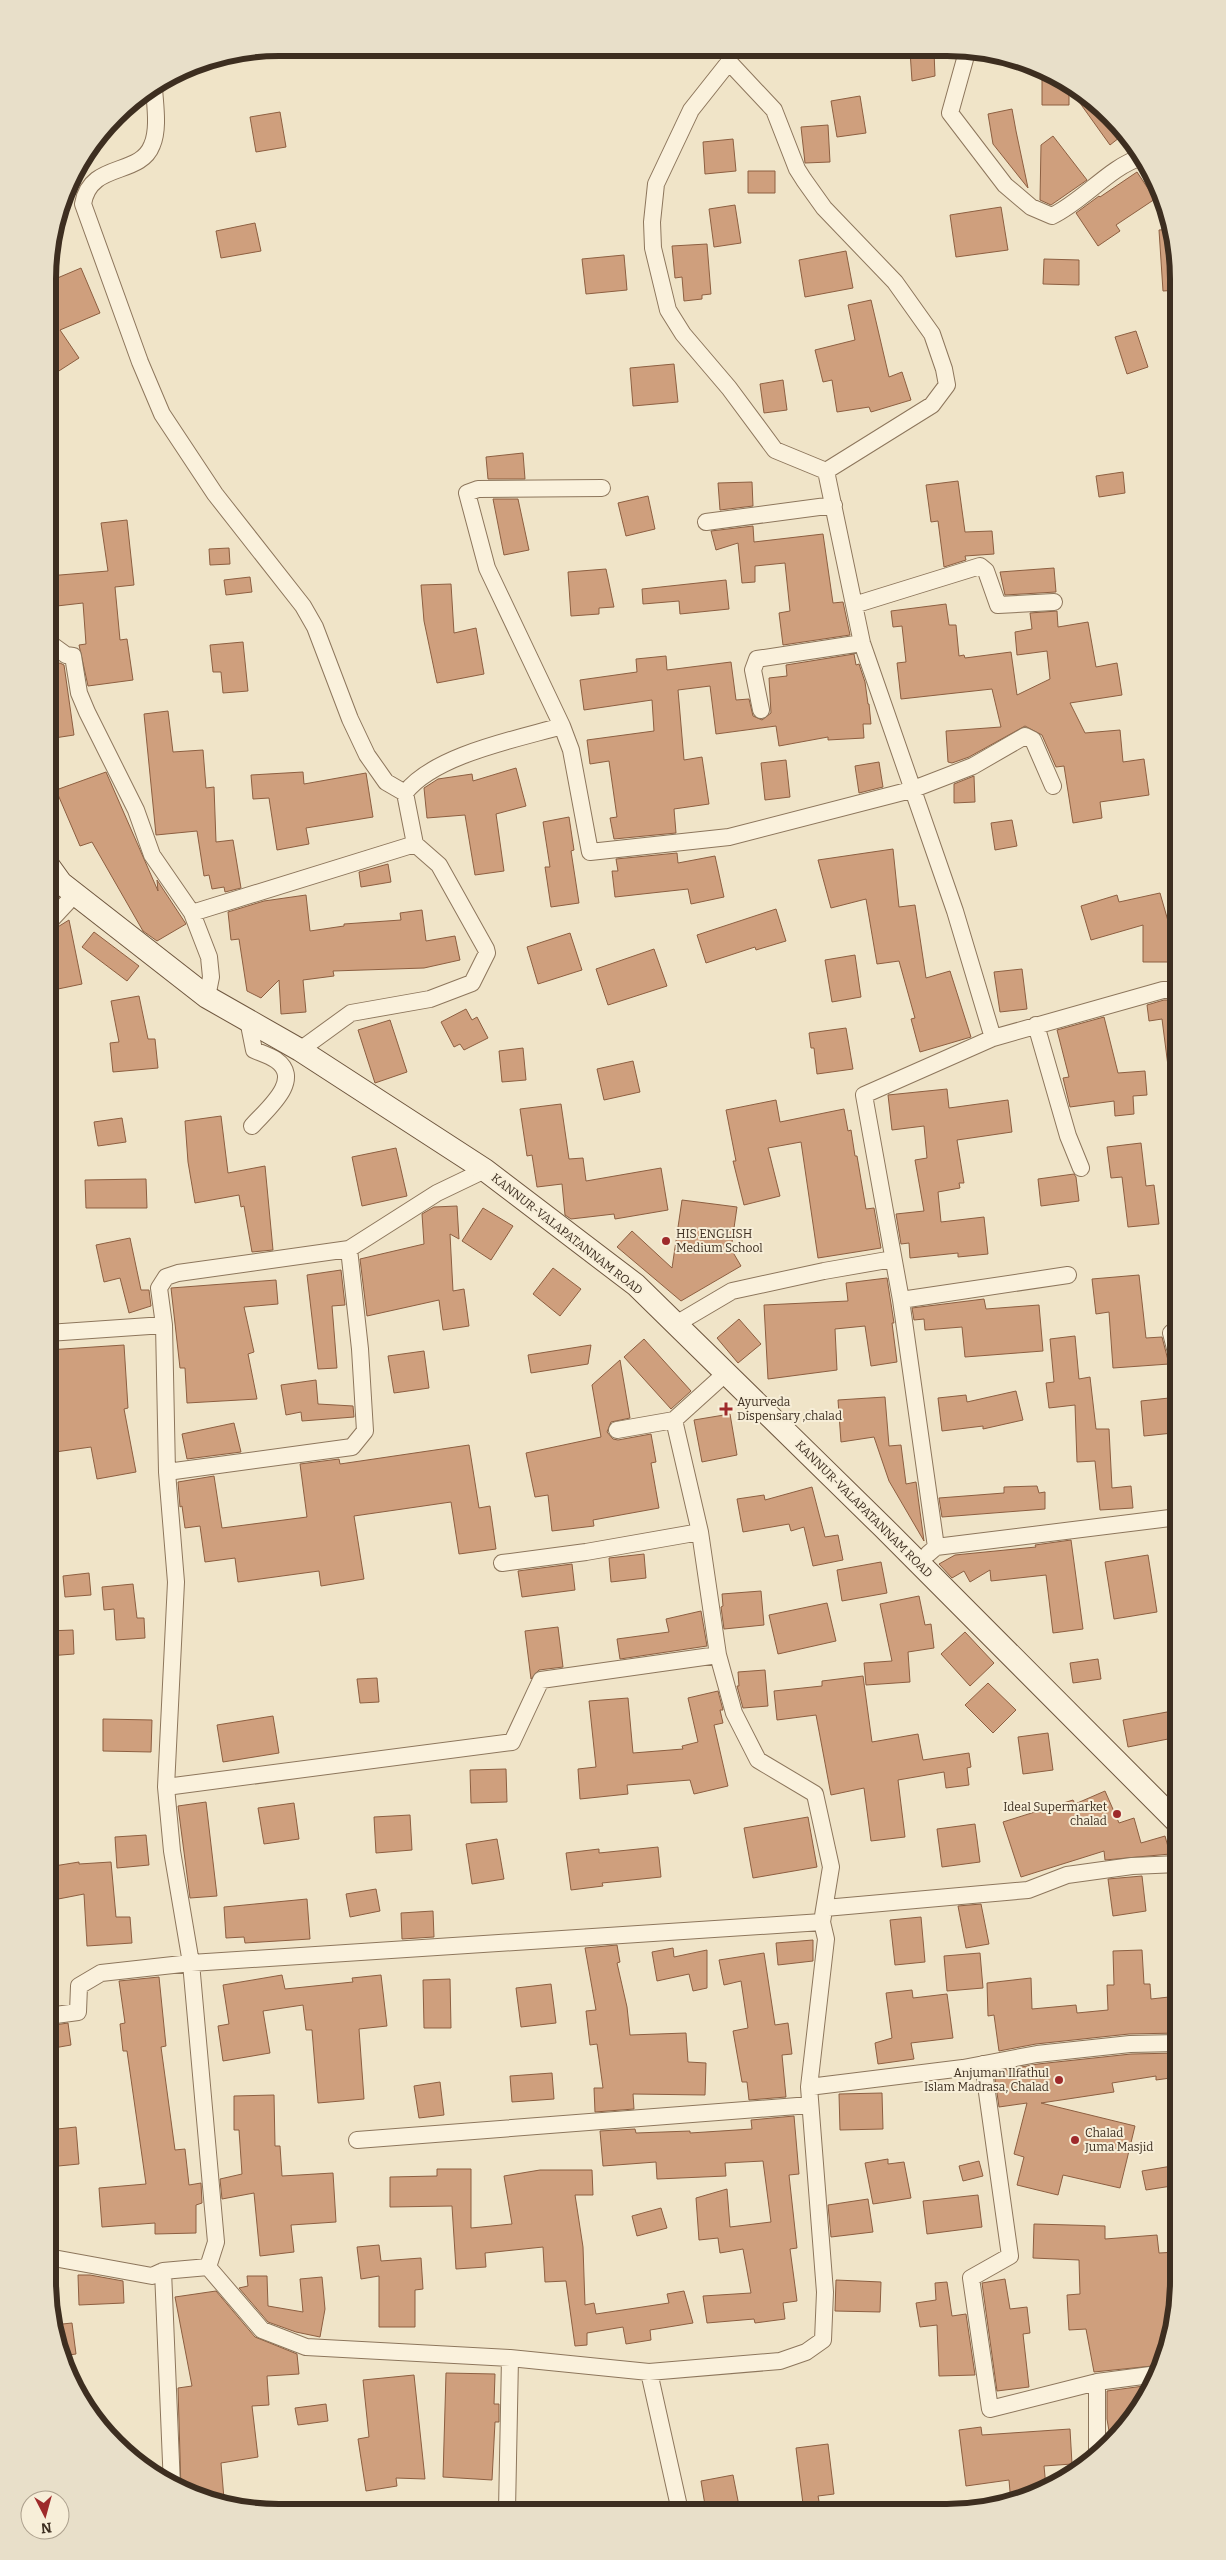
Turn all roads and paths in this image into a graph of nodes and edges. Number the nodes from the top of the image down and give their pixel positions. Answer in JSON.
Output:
{"nodes":[{"id":1,"x":729,"y":56,"type":"edge"},
{"id":2,"x":966,"y":57,"type":"edge"},
{"id":3,"x":154,"y":95,"type":"edge"},
{"id":4,"x":1135,"y":159,"type":"edge"},
{"id":5,"x":826,"y":471,"type":"junction"},
{"id":6,"x":602,"y":488,"type":"dead end"},
{"id":7,"x":834,"y":506,"type":"junction"},
{"id":8,"x":706,"y":522,"type":"dead end"},
{"id":9,"x":1054,"y":602,"type":"dead end"},
{"id":10,"x":854,"y":605,"type":"junction"},
{"id":11,"x":862,"y":643,"type":"junction"},
{"id":12,"x":56,"y":648,"type":"edge"},
{"id":13,"x":761,"y":710,"type":"dead end"},
{"id":14,"x":562,"y":726,"type":"junction"},
{"id":15,"x":1053,"y":786,"type":"dead end"},
{"id":16,"x":911,"y":790,"type":"junction"},
{"id":17,"x":405,"y":792,"type":"junction"},
{"id":18,"x":415,"y":844,"type":"junction"},
{"id":19,"x":56,"y":876,"type":"edge"},
{"id":20,"x":75,"y":894,"type":"junction"},
{"id":21,"x":192,"y":913,"type":"junction"},
{"id":22,"x":56,"y":914,"type":"edge"},
{"id":23,"x":1170,"y":990,"type":"edge"},
{"id":24,"x":207,"y":997,"type":"junction"},
{"id":25,"x":248,"y":1020,"type":"junction"},
{"id":26,"x":1036,"y":1025,"type":"junction"},
{"id":27,"x":993,"y":1038,"type":"junction"},
{"id":28,"x":300,"y":1050,"type":"junction"},
{"id":29,"x":252,"y":1126,"type":"dead end"},
{"id":30,"x":1081,"y":1168,"type":"dead end"},
{"id":31,"x":485,"y":1170,"type":"junction"},
{"id":32,"x":349,"y":1249,"type":"junction"},
{"id":33,"x":893,"y":1259,"type":"junction"},
{"id":34,"x":1068,"y":1275,"type":"dead end"},
{"id":35,"x":901,"y":1300,"type":"junction"},
{"id":36,"x":676,"y":1324,"type":"junction"},
{"id":37,"x":164,"y":1325,"type":"junction"},
{"id":38,"x":56,"y":1332,"type":"edge"},
{"id":39,"x":726,"y":1373,"type":"junction"},
{"id":40,"x":674,"y":1420,"type":"junction"},
{"id":41,"x":616,"y":1430,"type":"dead end"},
{"id":42,"x":167,"y":1472,"type":"junction"},
{"id":43,"x":1170,"y":1518,"type":"edge"},
{"id":44,"x":700,"y":1532,"type":"junction"},
{"id":45,"x":936,"y":1547,"type":"junction"},
{"id":46,"x":502,"y":1563,"type":"dead end"},
{"id":47,"x":919,"y":1563,"type":"junction"},
{"id":48,"x":718,"y":1655,"type":"junction"},
{"id":49,"x":166,"y":1787,"type":"junction"},
{"id":50,"x":1170,"y":1815,"type":"edge"},
{"id":51,"x":1170,"y":1864,"type":"edge"},
{"id":52,"x":823,"y":1915,"type":"junction"},
{"id":53,"x":191,"y":1963,"type":"junction"},
{"id":54,"x":56,"y":2015,"type":"edge"},
{"id":55,"x":1170,"y":2043,"type":"edge"},
{"id":56,"x":983,"y":2064,"type":"junction"},
{"id":57,"x":809,"y":2087,"type":"junction"},
{"id":58,"x":810,"y":2105,"type":"junction"},
{"id":59,"x":357,"y":2140,"type":"dead end"},
{"id":60,"x":56,"y":2258,"type":"edge"},
{"id":61,"x":208,"y":2267,"type":"junction"},
{"id":62,"x":164,"y":2271,"type":"junction"},
{"id":63,"x":510,"y":2358,"type":"junction"},
{"id":64,"x":650,"y":2372,"type":"junction"},
{"id":65,"x":1149,"y":2375,"type":"edge"},
{"id":66,"x":1097,"y":2382,"type":"junction"},
{"id":67,"x":1097,"y":2446,"type":"edge"},
{"id":68,"x":172,"y":2476,"type":"edge"},
{"id":69,"x":507,"y":2504,"type":"edge"},
{"id":70,"x":678,"y":2504,"type":"edge"}],
"edges":[{"from":1,"to":5,"type":"street"},
{"from":1,"to":5,"type":"street"},
{"from":2,"to":4,"type":"street"},
{"from":3,"to":17,"type":"street"},
{"from":5,"to":7,"type":"street"},
{"from":6,"to":14,"type":"street"},
{"from":7,"to":8,"type":"street"},
{"from":7,"to":10,"type":"street"},
{"from":9,"to":10,"type":"street"},
{"from":10,"to":11,"type":"street"},
{"from":11,"to":13,"type":"street"},
{"from":11,"to":16,"type":"street"},
{"from":12,"to":21,"type":"street"},
{"from":14,"to":16,"type":"street"},
{"from":14,"to":17,"type":"street"},
{"from":15,"to":16,"type":"street"},
{"from":16,"to":27,"type":"street"},
{"from":17,"to":18,"type":"street"},
{"from":18,"to":21,"type":"street"},
{"from":18,"to":28,"type":"street"},
{"from":19,"to":20,"type":"main road","name":"KANNUR-VALAPATANNAM ROAD"},
{"from":20,"to":22,"type":"street"},
{"from":20,"to":24,"type":"main road","name":"KANNUR-VALAPATANNAM ROAD"},
{"from":21,"to":24,"type":"street"},
{"from":23,"to":26,"type":"street"},
{"from":24,"to":25,"type":"main road","name":"KANNUR-VALAPATANNAM ROAD"},
{"from":25,"to":28,"type":"main road","name":"KANNUR-VALAPATANNAM ROAD"},
{"from":25,"to":29,"type":"street"},
{"from":26,"to":27,"type":"street"},
{"from":26,"to":30,"type":"street"},
{"from":27,"to":33,"type":"street"},
{"from":28,"to":31,"type":"main road","name":"KANNUR-VALAPATANNAM ROAD"},
{"from":31,"to":32,"type":"street"},
{"from":31,"to":36,"type":"main road","name":"KANNUR-VALAPATANNAM ROAD"},
{"from":32,"to":37,"type":"street"},
{"from":32,"to":42,"type":"street"},
{"from":33,"to":35,"type":"street"},
{"from":33,"to":36,"type":"street"},
{"from":34,"to":35,"type":"street"},
{"from":35,"to":45,"type":"street"},
{"from":36,"to":39,"type":"main road","name":"KANNUR-VALAPATANNAM ROAD"},
{"from":37,"to":38,"type":"street"},
{"from":37,"to":42,"type":"street"},
{"from":39,"to":40,"type":"street"},
{"from":39,"to":47,"type":"main road","name":"KANNUR-VALAPATANNAM ROAD"},
{"from":40,"to":41,"type":"street"},
{"from":40,"to":44,"type":"street"},
{"from":42,"to":49,"type":"street"},
{"from":43,"to":45,"type":"street"},
{"from":44,"to":46,"type":"street"},
{"from":44,"to":48,"type":"street"},
{"from":45,"to":47,"type":"street"},
{"from":47,"to":50,"type":"main road","name":"KANNUR-VALAPATANNAM ROAD"},
{"from":48,"to":49,"type":"street"},
{"from":48,"to":52,"type":"street"},
{"from":49,"to":53,"type":"street"},
{"from":51,"to":52,"type":"street"},
{"from":52,"to":53,"type":"street"},
{"from":52,"to":57,"type":"street"},
{"from":53,"to":54,"type":"street"},
{"from":53,"to":61,"type":"street"},
{"from":55,"to":56,"type":"street"},
{"from":56,"to":57,"type":"street"},
{"from":56,"to":66,"type":"street"},
{"from":57,"to":58,"type":"street"},
{"from":58,"to":59,"type":"street"},
{"from":58,"to":64,"type":"street"},
{"from":60,"to":62,"type":"street"},
{"from":61,"to":62,"type":"street"},
{"from":61,"to":63,"type":"street"},
{"from":62,"to":68,"type":"street"},
{"from":63,"to":64,"type":"street"},
{"from":63,"to":69,"type":"street"},
{"from":64,"to":70,"type":"street"},
{"from":65,"to":66,"type":"street"},
{"from":66,"to":67,"type":"street"}]}
